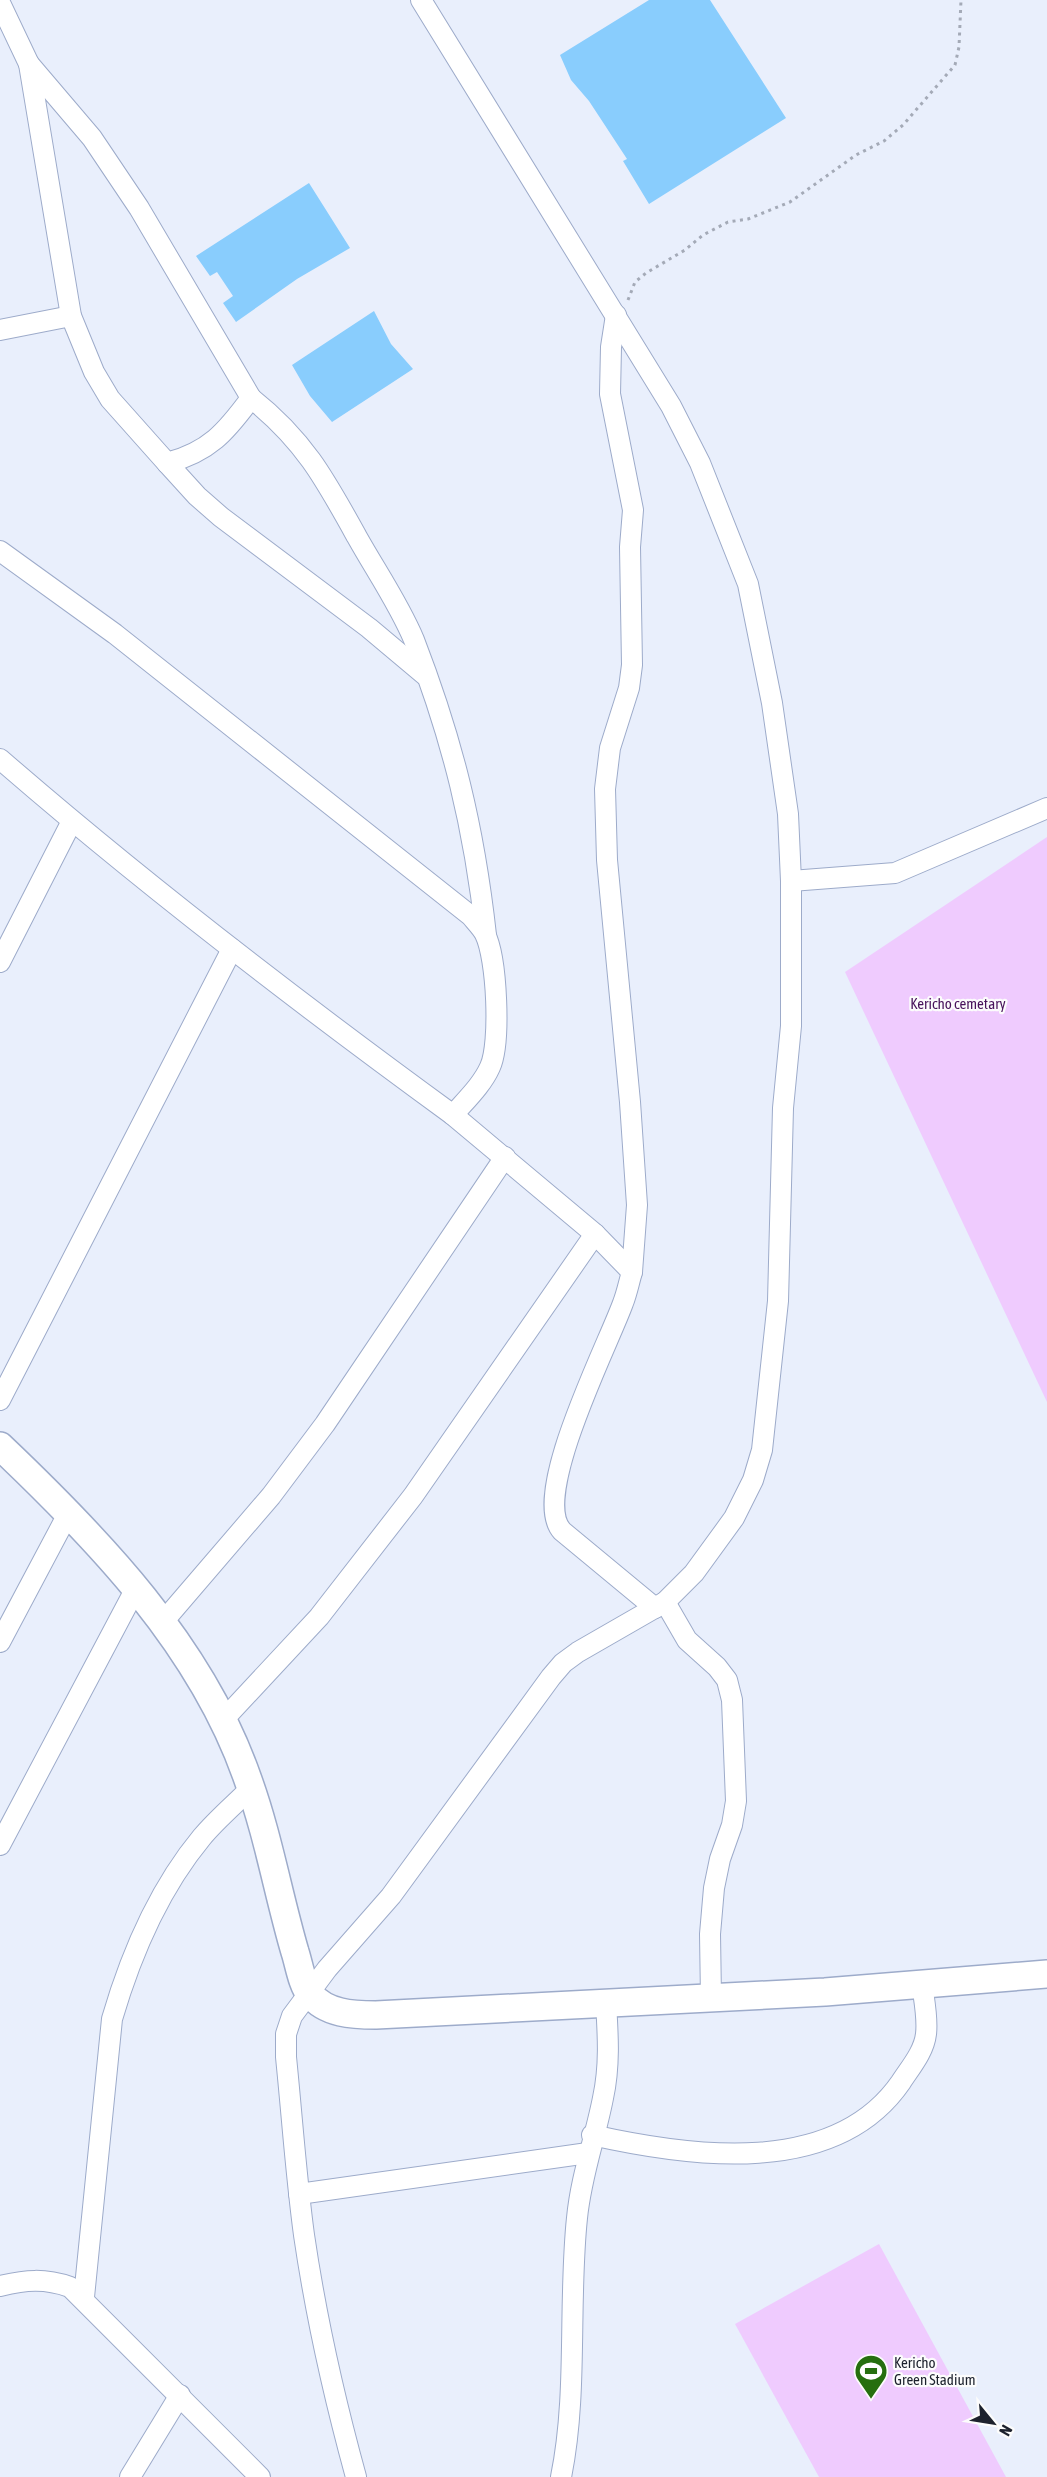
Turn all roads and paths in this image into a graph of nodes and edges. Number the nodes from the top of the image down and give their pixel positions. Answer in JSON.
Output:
{"nodes":[{"id":1,"x":421,"y":0,"type":"edge"},
{"id":2,"x":961,"y":0,"type":"edge"},
{"id":3,"x":0,"y":3,"type":"edge"},
{"id":4,"x":29,"y":64,"type":"junction"},
{"id":5,"x":616,"y":315,"type":"junction"},
{"id":6,"x":70,"y":316,"type":"junction"},
{"id":7,"x":0,"y":330,"type":"edge"},
{"id":8,"x":251,"y":398,"type":"junction"},
{"id":9,"x":167,"y":463,"type":"junction"},
{"id":10,"x":0,"y":551,"type":"edge"},
{"id":11,"x":425,"y":675,"type":"junction"},
{"id":12,"x":0,"y":759,"type":"edge"},
{"id":13,"x":1047,"y":808,"type":"edge"},
{"id":14,"x":72,"y":821,"type":"junction"},
{"id":15,"x":791,"y":881,"type":"junction"},
{"id":16,"x":486,"y":934,"type":"junction"},
{"id":17,"x":232,"y":950,"type":"junction"},
{"id":18,"x":0,"y":962,"type":"edge"},
{"id":19,"x":453,"y":1115,"type":"junction"},
{"id":20,"x":505,"y":1157,"type":"junction"},
{"id":21,"x":595,"y":1234,"type":"junction"},
{"id":22,"x":632,"y":1272,"type":"junction"},
{"id":23,"x":0,"y":1400,"type":"edge"},
{"id":24,"x":0,"y":1446,"type":"edge"},
{"id":25,"x":69,"y":1512,"type":"junction"},
{"id":26,"x":135,"y":1590,"type":"junction"},
{"id":27,"x":660,"y":1605,"type":"junction"},
{"id":28,"x":162,"y":1623,"type":"junction"},
{"id":29,"x":0,"y":1642,"type":"edge"},
{"id":30,"x":224,"y":1719,"type":"junction"},
{"id":31,"x":251,"y":1788,"type":"junction"},
{"id":32,"x":0,"y":1845,"type":"edge"},
{"id":33,"x":1047,"y":1974,"type":"edge"},
{"id":34,"x":922,"y":1984,"type":"junction"},
{"id":35,"x":308,"y":1993,"type":"junction"},
{"id":36,"x":711,"y":1998,"type":"junction"},
{"id":37,"x":606,"y":2003,"type":"junction"},
{"id":38,"x":590,"y":2144,"type":"junction"},
{"id":39,"x":299,"y":2194,"type":"junction"},
{"id":40,"x":0,"y":2286,"type":"edge"},
{"id":41,"x":84,"y":2297,"type":"junction"},
{"id":42,"x":180,"y":2395,"type":"junction"},
{"id":43,"x":130,"y":2477,"type":"edge"},
{"id":44,"x":260,"y":2477,"type":"edge"},
{"id":45,"x":356,"y":2477,"type":"edge"},
{"id":46,"x":561,"y":2477,"type":"edge"}],
"edges":[{"from":1,"to":5,"type":"street"},
{"from":2,"to":5,"type":"path"},
{"from":3,"to":4,"type":"street"},
{"from":4,"to":6,"type":"street"},
{"from":4,"to":8,"type":"street"},
{"from":5,"to":15,"type":"street"},
{"from":5,"to":22,"type":"street"},
{"from":6,"to":7,"type":"street"},
{"from":6,"to":9,"type":"street"},
{"from":8,"to":9,"type":"street"},
{"from":8,"to":11,"type":"street"},
{"from":9,"to":11,"type":"street"},
{"from":10,"to":16,"type":"street"},
{"from":11,"to":16,"type":"street"},
{"from":12,"to":14,"type":"street"},
{"from":13,"to":15,"type":"street"},
{"from":14,"to":17,"type":"street"},
{"from":14,"to":18,"type":"street"},
{"from":15,"to":27,"type":"street"},
{"from":16,"to":19,"type":"street"},
{"from":17,"to":19,"type":"street"},
{"from":17,"to":23,"type":"street"},
{"from":19,"to":20,"type":"street"},
{"from":20,"to":21,"type":"street"},
{"from":20,"to":28,"type":"street"},
{"from":21,"to":22,"type":"street"},
{"from":21,"to":30,"type":"street"},
{"from":22,"to":27,"type":"street"},
{"from":24,"to":25,"type":"street"},
{"from":25,"to":26,"type":"street"},
{"from":25,"to":29,"type":"street"},
{"from":26,"to":28,"type":"street"},
{"from":26,"to":32,"type":"street"},
{"from":27,"to":35,"type":"street"},
{"from":27,"to":36,"type":"street"},
{"from":28,"to":30,"type":"street"},
{"from":30,"to":31,"type":"street"},
{"from":31,"to":35,"type":"street"},
{"from":31,"to":41,"type":"street"},
{"from":33,"to":34,"type":"street"},
{"from":34,"to":36,"type":"street"},
{"from":34,"to":38,"type":"street"},
{"from":35,"to":37,"type":"street"},
{"from":35,"to":39,"type":"street"},
{"from":36,"to":37,"type":"street"},
{"from":37,"to":38,"type":"street"},
{"from":38,"to":39,"type":"street"},
{"from":38,"to":46,"type":"street"},
{"from":39,"to":45,"type":"street"},
{"from":40,"to":41,"type":"street"},
{"from":41,"to":42,"type":"street"},
{"from":42,"to":43,"type":"street"},
{"from":42,"to":44,"type":"street"}]}
